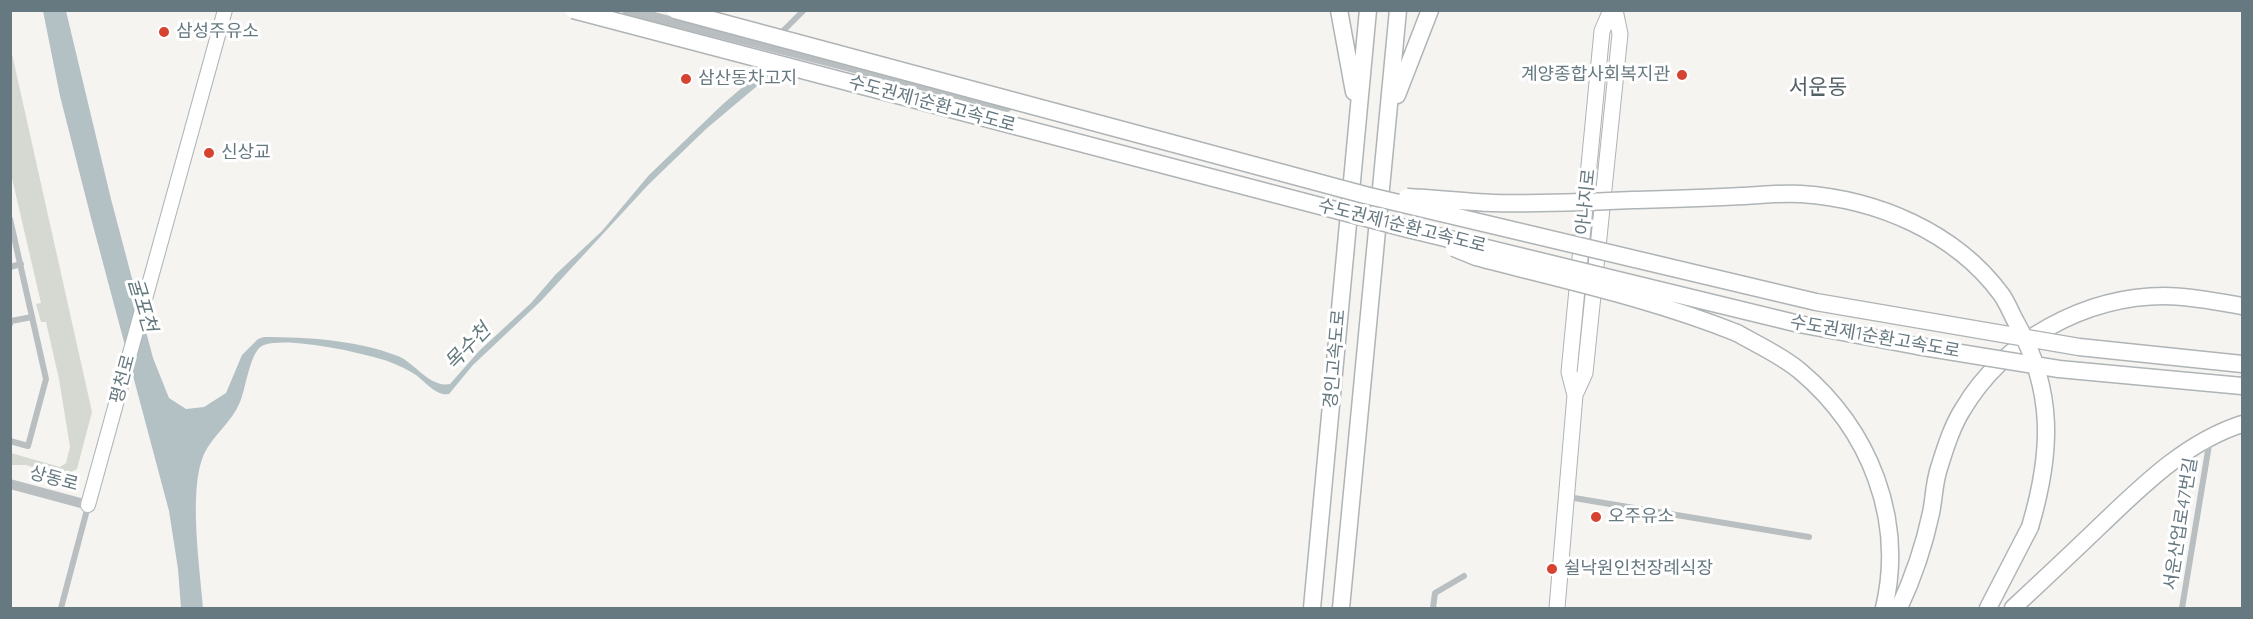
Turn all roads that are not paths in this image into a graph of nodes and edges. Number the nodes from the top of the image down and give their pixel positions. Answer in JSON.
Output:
{"nodes":[{"id":1,"x":225,"y":10,"type":"edge"},
{"id":2,"x":573,"y":10,"type":"edge"},
{"id":3,"x":627,"y":10,"type":"edge"},
{"id":4,"x":675,"y":10,"type":"edge"},
{"id":5,"x":804,"y":10,"type":"edge"},
{"id":6,"x":1339,"y":10,"type":"edge"},
{"id":7,"x":1368,"y":10,"type":"edge"},
{"id":8,"x":1398,"y":10,"type":"edge"},
{"id":9,"x":1430,"y":10,"type":"edge"},
{"id":10,"x":1613,"y":10,"type":"edge"},
{"id":11,"x":768,"y":47,"type":"junction"},
{"id":12,"x":1007,"y":107,"type":"dead end"},
{"id":13,"x":1358,"y":110,"type":"junction"},
{"id":14,"x":1390,"y":112,"type":"junction"},
{"id":15,"x":1365,"y":195,"type":"junction"},
{"id":16,"x":10,"y":219,"type":"edge"},
{"id":17,"x":1404,"y":228,"type":"junction"},
{"id":18,"x":21,"y":264,"type":"junction"},
{"id":19,"x":10,"y":267,"type":"edge"},
{"id":20,"x":2242,"y":306,"type":"edge"},
{"id":21,"x":32,"y":317,"type":"junction"},
{"id":22,"x":10,"y":324,"type":"edge"},
{"id":23,"x":2242,"y":364,"type":"edge"},
{"id":24,"x":2242,"y":386,"type":"edge"},
{"id":25,"x":2242,"y":423,"type":"edge"},
{"id":26,"x":10,"y":441,"type":"edge"},
{"id":27,"x":2209,"y":445,"type":"dead end"},
{"id":28,"x":10,"y":484,"type":"edge"},
{"id":29,"x":1568,"y":497,"type":"junction"},
{"id":30,"x":88,"y":506,"type":"junction"},
{"id":31,"x":1809,"y":537,"type":"dead end"},
{"id":32,"x":1347,"y":548,"type":"junction"},
{"id":33,"x":1464,"y":576,"type":"dead end"},
{"id":34,"x":61,"y":609,"type":"edge"},
{"id":35,"x":1312,"y":609,"type":"edge"},
{"id":36,"x":1341,"y":609,"type":"edge"},
{"id":37,"x":1351,"y":609,"type":"edge"},
{"id":38,"x":1433,"y":609,"type":"edge"},
{"id":39,"x":1557,"y":609,"type":"edge"},
{"id":40,"x":1884,"y":609,"type":"edge"},
{"id":41,"x":1899,"y":609,"type":"edge"},
{"id":42,"x":1988,"y":609,"type":"edge"},
{"id":43,"x":2013,"y":609,"type":"edge"},
{"id":44,"x":2182,"y":609,"type":"edge"}],
"edges":[{"from":1,"to":30,"type":"main road","name":"평천로"},
{"from":2,"to":17,"type":"highway","name":"수도권제1순환고속도로","bridge":true},
{"from":3,"to":11,"type":"street"},
{"from":4,"to":15,"type":"highway","name":"수도권제1순환고속도로","bridge":true},
{"from":5,"to":11,"type":"street"},
{"from":6,"to":13,"type":"highway","name":"경인고속도로"},
{"from":7,"to":13,"type":"highway","name":"경인고속도로"},
{"from":8,"to":14,"type":"highway","name":"경인고속도로"},
{"from":9,"to":14,"type":"highway","name":"경인고속도로"},
{"from":10,"to":29,"type":"main road","name":"아나지로"},
{"from":11,"to":12,"type":"street"},
{"from":13,"to":35,"type":"highway","name":"경인고속도로"},
{"from":14,"to":32,"type":"highway","name":"경인고속도로"},
{"from":15,"to":23,"type":"highway","name":"수도권제1순환고속도로","bridge":true},
{"from":15,"to":42,"type":"highway","bridge":true},
{"from":16,"to":18,"type":"street"},
{"from":17,"to":24,"type":"highway","name":"수도권제1순환고속도로","bridge":true},
{"from":17,"to":40,"type":"highway","bridge":true},
{"from":18,"to":19,"type":"street"},
{"from":18,"to":21,"type":"street"},
{"from":20,"to":41,"type":"highway"},
{"from":21,"to":22,"type":"street"},
{"from":21,"to":26,"type":"street"},
{"from":25,"to":43,"type":"highway"},
{"from":27,"to":44,"type":"street","name":"서운산업로47번길"},
{"from":28,"to":30,"type":"street","name":"상동로"},
{"from":29,"to":31,"type":"street"},
{"from":29,"to":39,"type":"main road","name":"아나지로"},
{"from":30,"to":34,"type":"street","name":"평천로"},
{"from":32,"to":36,"type":"highway","name":"경인고속도로"},
{"from":32,"to":37,"type":"highway"},
{"from":33,"to":38,"type":"street"}]}
